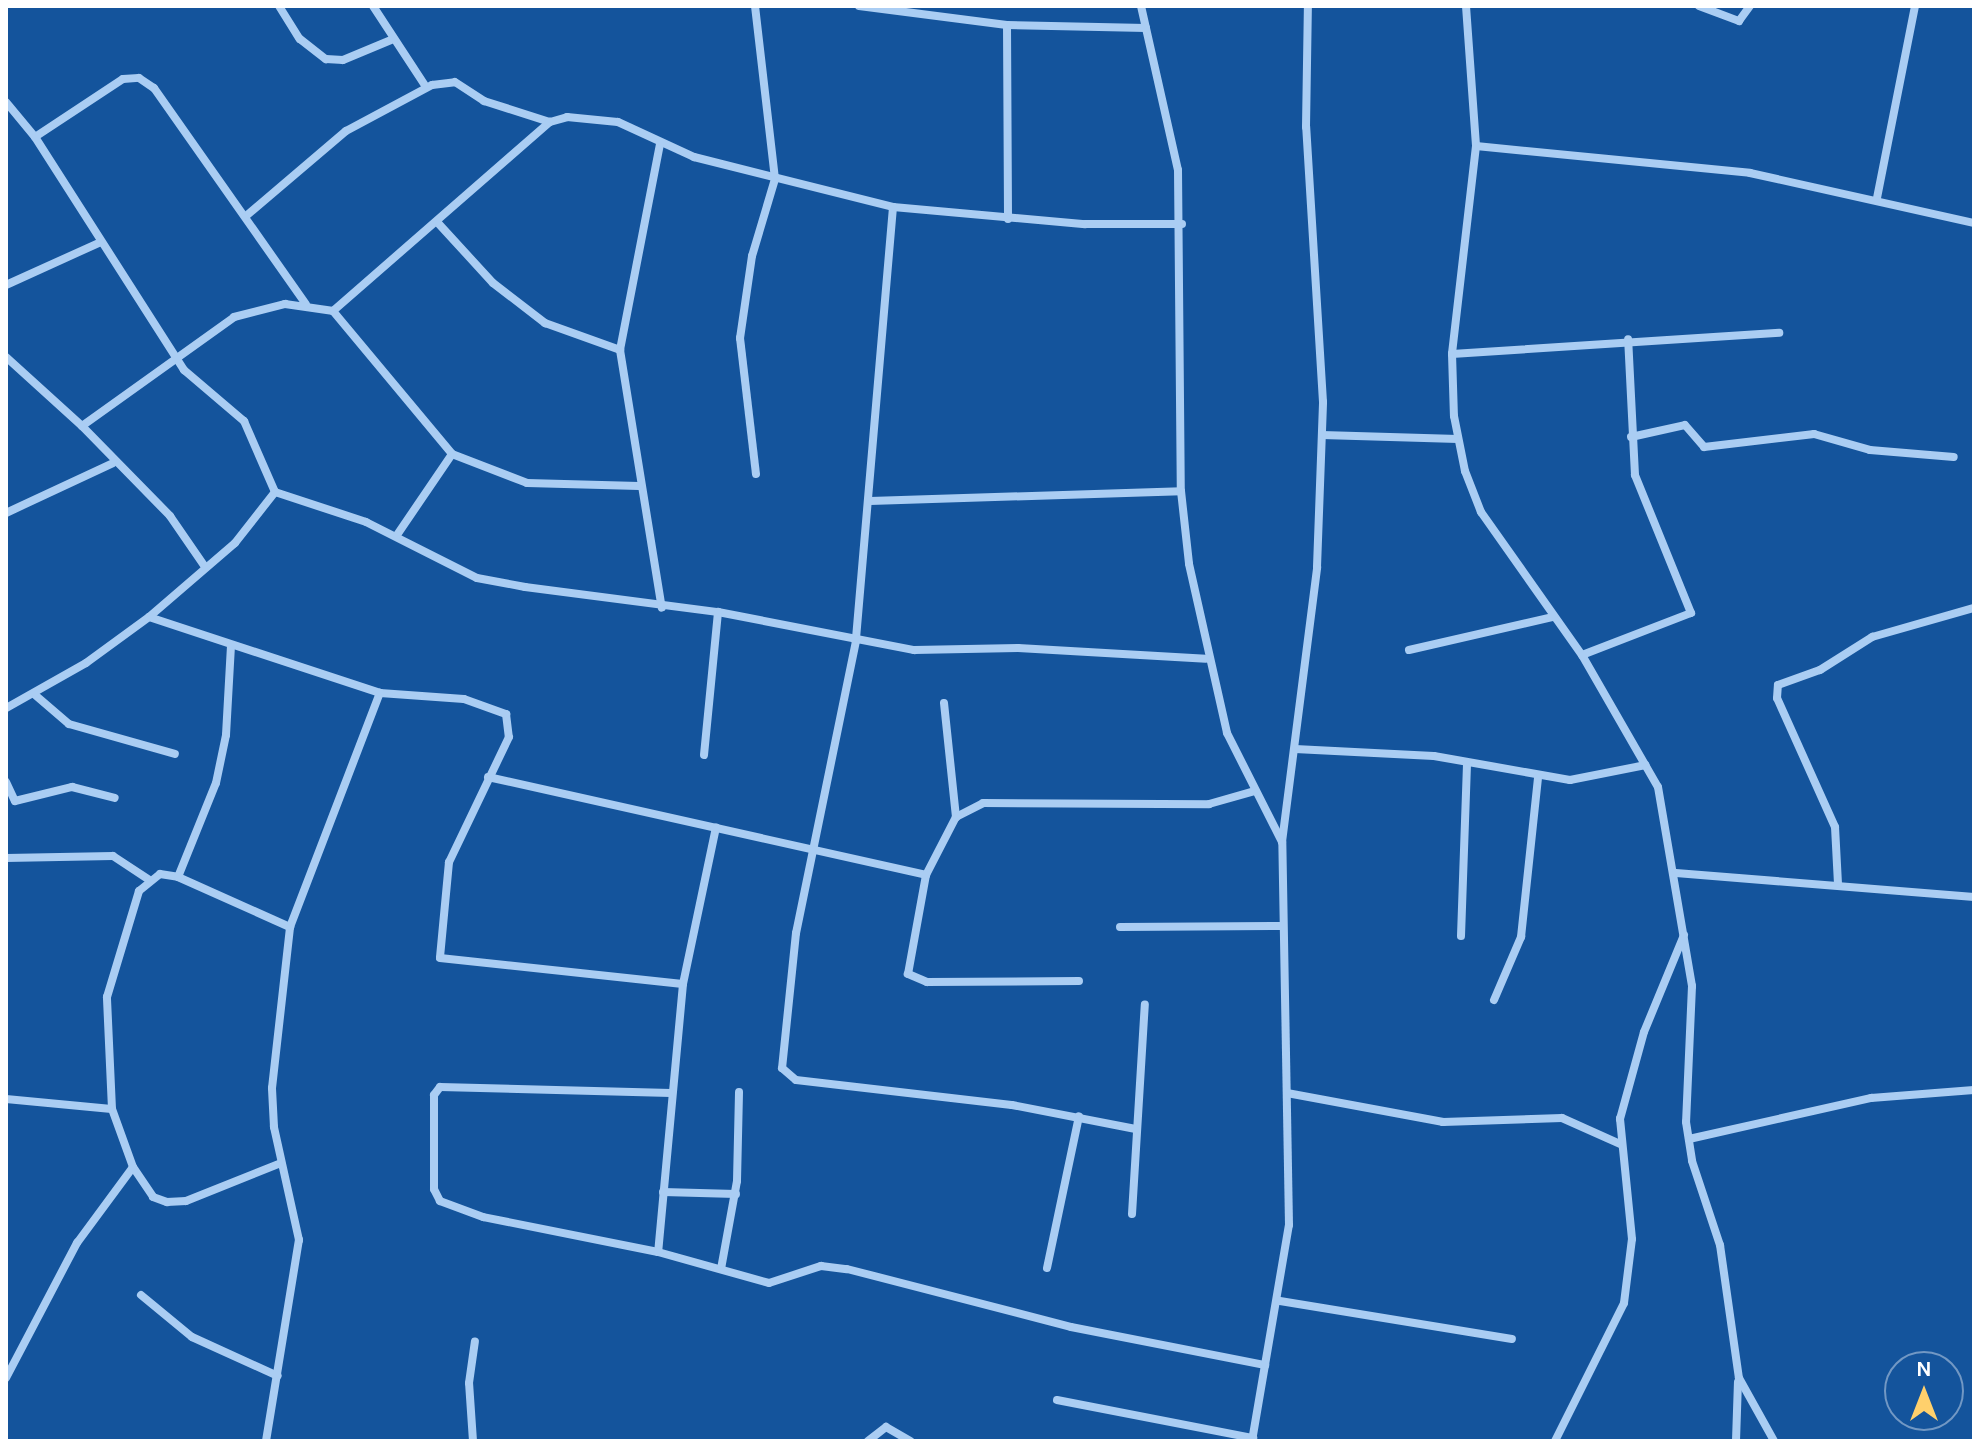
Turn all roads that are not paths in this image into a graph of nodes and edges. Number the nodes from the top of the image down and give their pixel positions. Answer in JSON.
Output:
{"nodes":[{"id":1,"x":279,"y":6,"type":"edge"},
{"id":2,"x":373,"y":6,"type":"edge"},
{"id":3,"x":755,"y":6,"type":"edge"},
{"id":4,"x":859,"y":6,"type":"edge"},
{"id":5,"x":1141,"y":6,"type":"edge"},
{"id":6,"x":1308,"y":6,"type":"edge"},
{"id":7,"x":1466,"y":6,"type":"edge"},
{"id":8,"x":1699,"y":6,"type":"edge"},
{"id":9,"x":1750,"y":6,"type":"edge"},
{"id":10,"x":1915,"y":6,"type":"edge"},
{"id":11,"x":1007,"y":25,"type":"junction"},
{"id":12,"x":1146,"y":28,"type":"junction"},
{"id":13,"x":391,"y":40,"type":"junction"},
{"id":14,"x":426,"y":87,"type":"junction"},
{"id":15,"x":6,"y":102,"type":"edge"},
{"id":16,"x":550,"y":122,"type":"junction"},
{"id":17,"x":35,"y":137,"type":"junction"},
{"id":18,"x":660,"y":144,"type":"junction"},
{"id":19,"x":1476,"y":146,"type":"junction"},
{"id":20,"x":775,"y":179,"type":"junction"},
{"id":21,"x":1877,"y":198,"type":"junction"},
{"id":22,"x":893,"y":207,"type":"junction"},
{"id":23,"x":246,"y":216,"type":"junction"},
{"id":24,"x":1008,"y":219,"type":"junction"},
{"id":25,"x":438,"y":223,"type":"junction"},
{"id":26,"x":1974,"y":223,"type":"edge"},
{"id":27,"x":1182,"y":224,"type":"junction"},
{"id":28,"x":101,"y":242,"type":"junction"},
{"id":29,"x":6,"y":285,"type":"edge"},
{"id":30,"x":306,"y":304,"type":"junction"},
{"id":31,"x":333,"y":311,"type":"junction"},
{"id":32,"x":1779,"y":333,"type":"dead end"},
{"id":33,"x":1628,"y":339,"type":"junction"},
{"id":34,"x":620,"y":350,"type":"junction"},
{"id":35,"x":1452,"y":354,"type":"junction"},
{"id":36,"x":176,"y":355,"type":"junction"},
{"id":37,"x":6,"y":357,"type":"edge"},
{"id":38,"x":82,"y":426,"type":"junction"},
{"id":39,"x":1322,"y":435,"type":"junction"},
{"id":40,"x":1631,"y":437,"type":"junction"},
{"id":41,"x":1458,"y":439,"type":"junction"},
{"id":42,"x":452,"y":454,"type":"junction"},
{"id":43,"x":1954,"y":457,"type":"dead end"},
{"id":44,"x":113,"y":463,"type":"junction"},
{"id":45,"x":756,"y":474,"type":"dead end"},
{"id":46,"x":639,"y":486,"type":"junction"},
{"id":47,"x":1181,"y":491,"type":"junction"},
{"id":48,"x":275,"y":492,"type":"junction"},
{"id":49,"x":870,"y":501,"type":"junction"},
{"id":50,"x":6,"y":513,"type":"edge"},
{"id":51,"x":397,"y":535,"type":"junction"},
{"id":52,"x":205,"y":567,"type":"junction"},
{"id":53,"x":662,"y":608,"type":"junction"},
{"id":54,"x":1974,"y":608,"type":"edge"},
{"id":55,"x":718,"y":612,"type":"junction"},
{"id":56,"x":149,"y":617,"type":"junction"},
{"id":57,"x":1553,"y":617,"type":"junction"},
{"id":58,"x":856,"y":641,"type":"junction"},
{"id":59,"x":231,"y":645,"type":"junction"},
{"id":60,"x":1409,"y":650,"type":"dead end"},
{"id":61,"x":1582,"y":655,"type":"junction"},
{"id":62,"x":1206,"y":659,"type":"junction"},
{"id":63,"x":380,"y":693,"type":"junction"},
{"id":64,"x":34,"y":694,"type":"junction"},
{"id":65,"x":944,"y":703,"type":"dead end"},
{"id":66,"x":6,"y":708,"type":"edge"},
{"id":67,"x":1295,"y":749,"type":"junction"},
{"id":68,"x":175,"y":754,"type":"dead end"},
{"id":69,"x":704,"y":755,"type":"dead end"},
{"id":70,"x":1467,"y":763,"type":"junction"},
{"id":71,"x":1646,"y":765,"type":"junction"},
{"id":72,"x":488,"y":777,"type":"junction"},
{"id":73,"x":1538,"y":778,"type":"junction"},
{"id":74,"x":6,"y":782,"type":"edge"},
{"id":75,"x":1255,"y":791,"type":"junction"},
{"id":76,"x":115,"y":798,"type":"dead end"},
{"id":77,"x":956,"y":817,"type":"junction"},
{"id":78,"x":716,"y":827,"type":"junction"},
{"id":79,"x":1282,"y":842,"type":"junction"},
{"id":80,"x":814,"y":850,"type":"junction"},
{"id":81,"x":6,"y":858,"type":"edge"},
{"id":82,"x":1676,"y":873,"type":"junction"},
{"id":83,"x":926,"y":875,"type":"junction"},
{"id":84,"x":178,"y":877,"type":"junction"},
{"id":85,"x":148,"y":879,"type":"junction"},
{"id":86,"x":1838,"y":884,"type":"junction"},
{"id":87,"x":1974,"y":897,"type":"edge"},
{"id":88,"x":1280,"y":926,"type":"junction"},
{"id":89,"x":290,"y":927,"type":"junction"},
{"id":90,"x":1120,"y":927,"type":"dead end"},
{"id":91,"x":1684,"y":935,"type":"junction"},
{"id":92,"x":1461,"y":936,"type":"dead end"},
{"id":93,"x":1079,"y":981,"type":"dead end"},
{"id":94,"x":683,"y":984,"type":"junction"},
{"id":95,"x":1494,"y":1000,"type":"dead end"},
{"id":96,"x":1145,"y":1004,"type":"dead end"},
{"id":97,"x":1974,"y":1090,"type":"edge"},
{"id":98,"x":739,"y":1092,"type":"dead end"},
{"id":99,"x":671,"y":1093,"type":"junction"},
{"id":100,"x":1287,"y":1093,"type":"junction"},
{"id":101,"x":6,"y":1099,"type":"edge"},
{"id":102,"x":112,"y":1109,"type":"junction"},
{"id":103,"x":1079,"y":1116,"type":"junction"},
{"id":104,"x":1136,"y":1129,"type":"junction"},
{"id":105,"x":1689,"y":1139,"type":"junction"},
{"id":106,"x":1620,"y":1144,"type":"junction"},
{"id":107,"x":281,"y":1163,"type":"junction"},
{"id":108,"x":133,"y":1167,"type":"junction"},
{"id":109,"x":663,"y":1192,"type":"junction"},
{"id":110,"x":736,"y":1194,"type":"junction"},
{"id":111,"x":1132,"y":1214,"type":"dead end"},
{"id":112,"x":658,"y":1252,"type":"junction"},
{"id":113,"x":1047,"y":1268,"type":"dead end"},
{"id":114,"x":721,"y":1269,"type":"junction"},
{"id":115,"x":141,"y":1295,"type":"dead end"},
{"id":116,"x":1280,"y":1301,"type":"junction"},
{"id":117,"x":1512,"y":1339,"type":"dead end"},
{"id":118,"x":475,"y":1341,"type":"dead end"},
{"id":119,"x":1265,"y":1365,"type":"junction"},
{"id":120,"x":278,"y":1376,"type":"junction"},
{"id":121,"x":6,"y":1378,"type":"edge"},
{"id":122,"x":1739,"y":1378,"type":"junction"},
{"id":123,"x":1057,"y":1400,"type":"dead end"},
{"id":124,"x":1252,"y":1440,"type":"edge"},
{"id":125,"x":266,"y":1441,"type":"edge"},
{"id":126,"x":473,"y":1441,"type":"edge"},
{"id":127,"x":868,"y":1441,"type":"edge"},
{"id":128,"x":910,"y":1441,"type":"edge"},
{"id":129,"x":1555,"y":1441,"type":"edge"},
{"id":130,"x":1736,"y":1441,"type":"edge"},
{"id":131,"x":1774,"y":1441,"type":"edge"}],
"edges":[{"from":1,"to":13,"type":"street"},
{"from":2,"to":13,"type":"street"},
{"from":3,"to":20,"type":"street"},
{"from":4,"to":11,"type":"street"},
{"from":5,"to":12,"type":"street"},
{"from":6,"to":39,"type":"street"},
{"from":7,"to":19,"type":"street"},
{"from":8,"to":9,"type":"street"},
{"from":10,"to":21,"type":"street"},
{"from":11,"to":12,"type":"street"},
{"from":11,"to":24,"type":"street"},
{"from":12,"to":27,"type":"street"},
{"from":13,"to":14,"type":"street"},
{"from":14,"to":16,"type":"street"},
{"from":14,"to":23,"type":"street"},
{"from":15,"to":17,"type":"street"},
{"from":16,"to":18,"type":"street"},
{"from":16,"to":25,"type":"street"},
{"from":17,"to":23,"type":"street"},
{"from":17,"to":28,"type":"street"},
{"from":18,"to":20,"type":"street"},
{"from":18,"to":34,"type":"street"},
{"from":19,"to":21,"type":"street"},
{"from":19,"to":35,"type":"street"},
{"from":20,"to":22,"type":"street"},
{"from":20,"to":45,"type":"street"},
{"from":21,"to":26,"type":"street"},
{"from":22,"to":24,"type":"street"},
{"from":22,"to":49,"type":"street"},
{"from":23,"to":30,"type":"street"},
{"from":24,"to":27,"type":"street"},
{"from":25,"to":31,"type":"street"},
{"from":25,"to":34,"type":"street"},
{"from":27,"to":47,"type":"street"},
{"from":28,"to":29,"type":"street"},
{"from":28,"to":36,"type":"street"},
{"from":30,"to":31,"type":"street"},
{"from":30,"to":36,"type":"street"},
{"from":31,"to":42,"type":"street"},
{"from":32,"to":33,"type":"street"},
{"from":33,"to":35,"type":"street"},
{"from":33,"to":40,"type":"street"},
{"from":34,"to":46,"type":"street"},
{"from":35,"to":41,"type":"street"},
{"from":36,"to":38,"type":"street"},
{"from":36,"to":48,"type":"street"},
{"from":37,"to":38,"type":"street"},
{"from":38,"to":44,"type":"street"},
{"from":39,"to":41,"type":"street"},
{"from":39,"to":67,"type":"street"},
{"from":40,"to":43,"type":"street"},
{"from":40,"to":61,"type":"street"},
{"from":41,"to":57,"type":"street"},
{"from":42,"to":46,"type":"street"},
{"from":42,"to":51,"type":"street"},
{"from":44,"to":50,"type":"street"},
{"from":44,"to":52,"type":"street"},
{"from":46,"to":53,"type":"street"},
{"from":47,"to":49,"type":"street"},
{"from":47,"to":62,"type":"street"},
{"from":48,"to":51,"type":"street"},
{"from":48,"to":52,"type":"street"},
{"from":49,"to":58,"type":"street"},
{"from":51,"to":53,"type":"street"},
{"from":52,"to":56,"type":"street"},
{"from":53,"to":55,"type":"street"},
{"from":54,"to":86,"type":"street"},
{"from":55,"to":58,"type":"street"},
{"from":55,"to":69,"type":"street"},
{"from":56,"to":59,"type":"street"},
{"from":56,"to":64,"type":"street"},
{"from":57,"to":60,"type":"street"},
{"from":57,"to":61,"type":"street"},
{"from":58,"to":62,"type":"street"},
{"from":58,"to":80,"type":"street"},
{"from":59,"to":63,"type":"street"},
{"from":59,"to":84,"type":"street"},
{"from":61,"to":71,"type":"street"},
{"from":62,"to":75,"type":"street"},
{"from":63,"to":72,"type":"street"},
{"from":63,"to":89,"type":"street"},
{"from":64,"to":66,"type":"street"},
{"from":64,"to":68,"type":"street"},
{"from":65,"to":77,"type":"street"},
{"from":67,"to":70,"type":"street"},
{"from":67,"to":79,"type":"street"},
{"from":70,"to":73,"type":"street"},
{"from":70,"to":92,"type":"street"},
{"from":71,"to":73,"type":"street"},
{"from":71,"to":82,"type":"street"},
{"from":72,"to":78,"type":"street"},
{"from":72,"to":94,"type":"street"},
{"from":73,"to":95,"type":"street"},
{"from":74,"to":76,"type":"street"},
{"from":75,"to":77,"type":"street"},
{"from":75,"to":79,"type":"street"},
{"from":77,"to":83,"type":"street"},
{"from":78,"to":80,"type":"street"},
{"from":78,"to":94,"type":"street"},
{"from":79,"to":88,"type":"street"},
{"from":80,"to":83,"type":"street"},
{"from":80,"to":103,"type":"street"},
{"from":81,"to":85,"type":"street"},
{"from":82,"to":86,"type":"street"},
{"from":82,"to":91,"type":"street"},
{"from":83,"to":93,"type":"street"},
{"from":84,"to":85,"type":"street"},
{"from":84,"to":89,"type":"street"},
{"from":85,"to":102,"type":"street"},
{"from":86,"to":87,"type":"street"},
{"from":88,"to":90,"type":"street"},
{"from":88,"to":100,"type":"street"},
{"from":89,"to":107,"type":"street"},
{"from":91,"to":105,"type":"street"},
{"from":91,"to":106,"type":"street"},
{"from":94,"to":99,"type":"street"},
{"from":96,"to":104,"type":"street"},
{"from":97,"to":105,"type":"street"},
{"from":98,"to":110,"type":"street"},
{"from":99,"to":109,"type":"street"},
{"from":99,"to":112,"type":"street"},
{"from":100,"to":106,"type":"street"},
{"from":100,"to":116,"type":"street"},
{"from":101,"to":102,"type":"street"},
{"from":102,"to":108,"type":"street"},
{"from":103,"to":104,"type":"street"},
{"from":103,"to":113,"type":"street"},
{"from":104,"to":111,"type":"street"},
{"from":105,"to":122,"type":"street"},
{"from":106,"to":129,"type":"street"},
{"from":107,"to":108,"type":"street"},
{"from":107,"to":120,"type":"street"},
{"from":108,"to":121,"type":"street"},
{"from":109,"to":110,"type":"street"},
{"from":109,"to":112,"type":"street"},
{"from":110,"to":114,"type":"street"},
{"from":112,"to":114,"type":"street"},
{"from":114,"to":119,"type":"street"},
{"from":115,"to":120,"type":"street"},
{"from":116,"to":117,"type":"street"},
{"from":116,"to":119,"type":"street"},
{"from":118,"to":126,"type":"street"},
{"from":119,"to":124,"type":"street"},
{"from":120,"to":125,"type":"street"},
{"from":122,"to":130,"type":"street"},
{"from":122,"to":131,"type":"street"},
{"from":123,"to":124,"type":"street"},
{"from":127,"to":128,"type":"street"}]}
